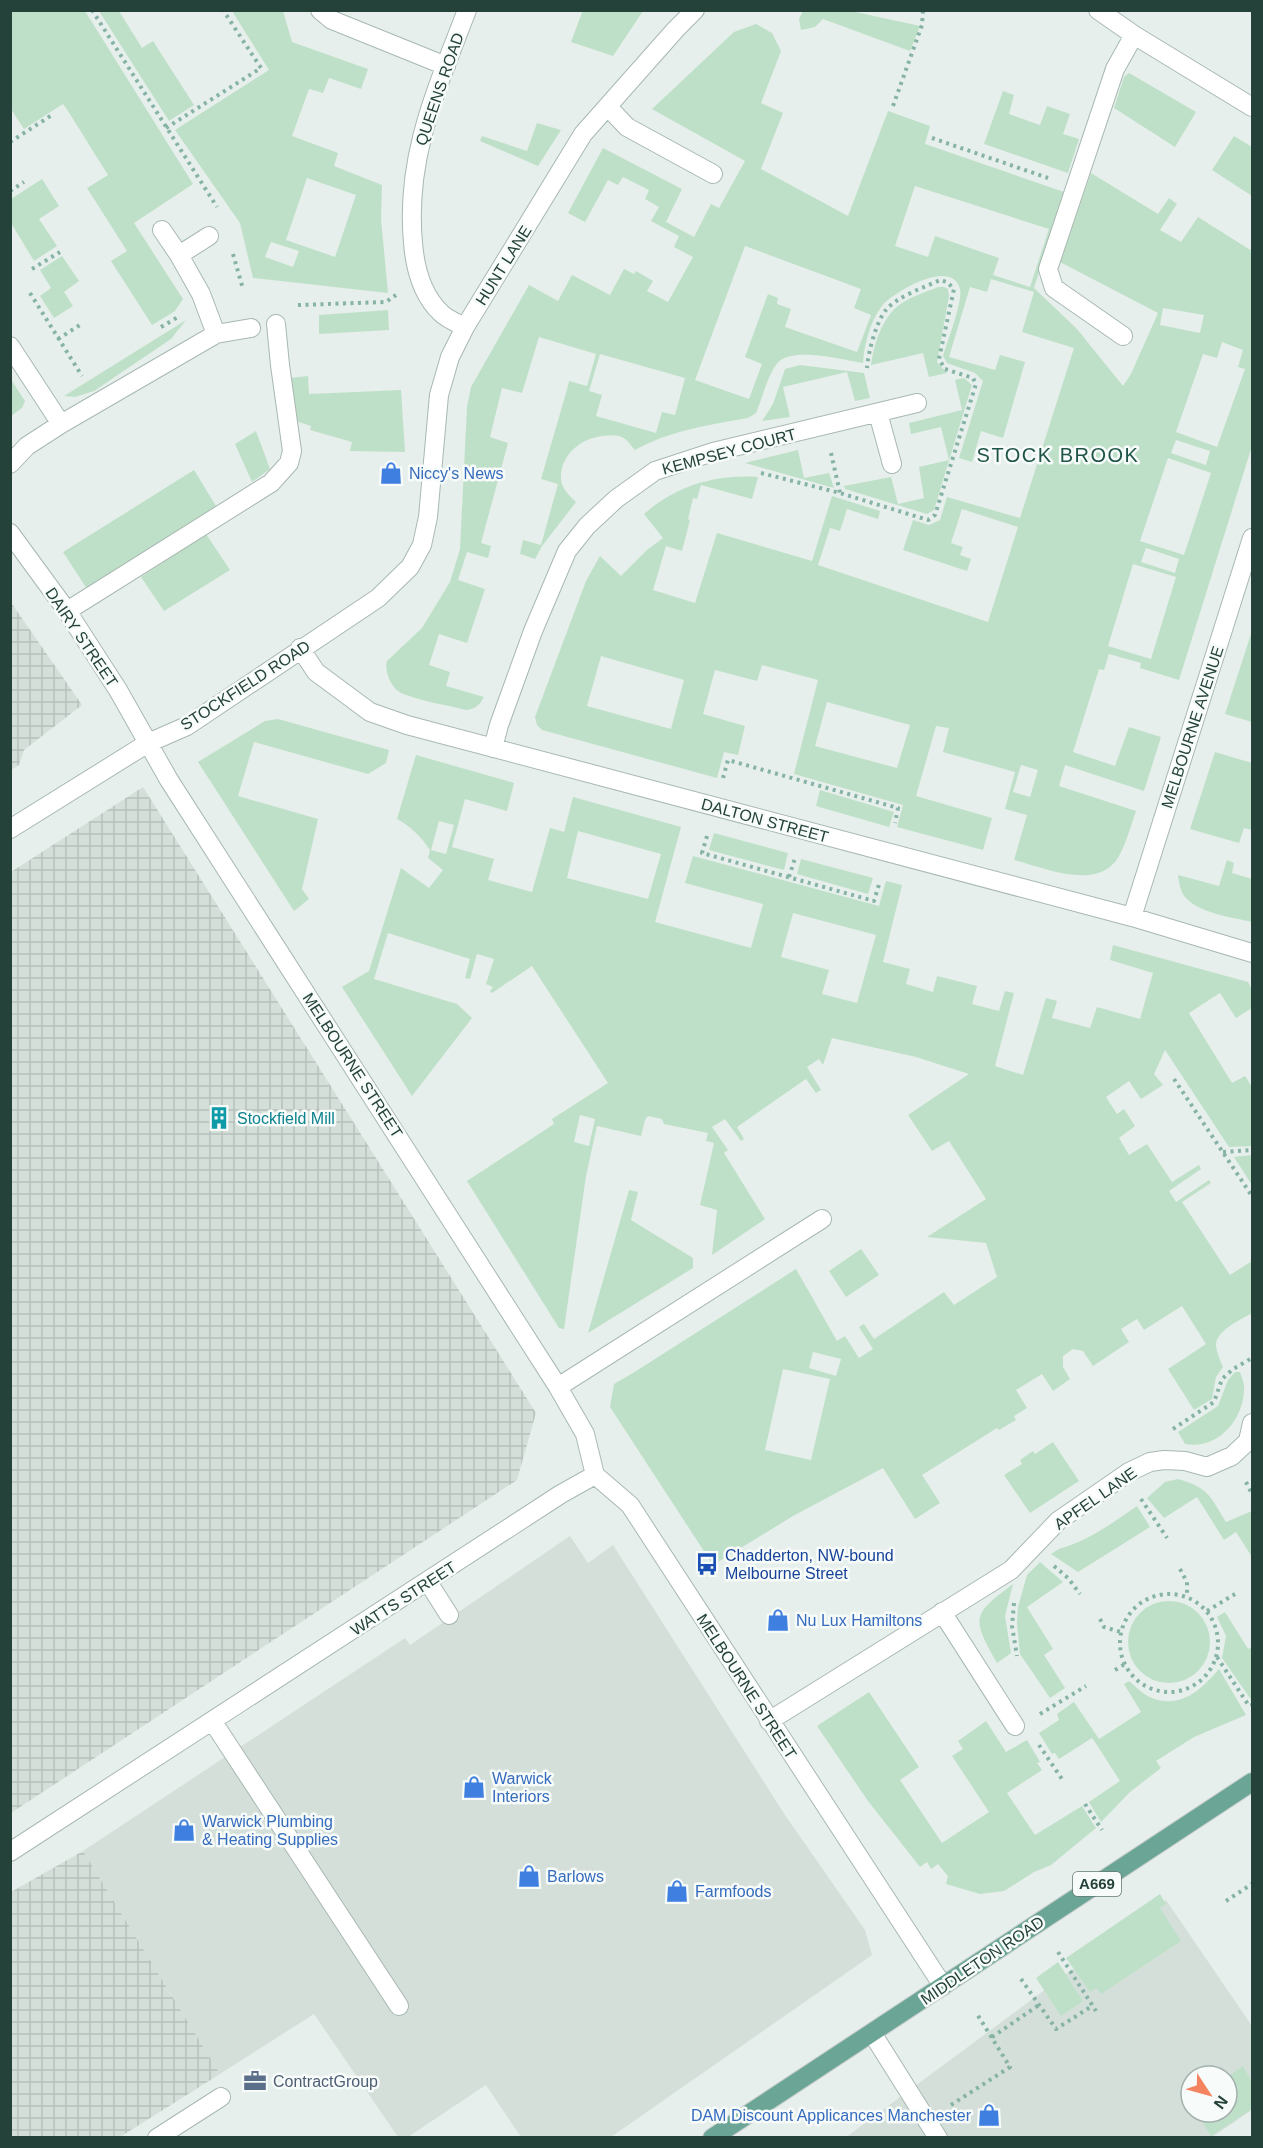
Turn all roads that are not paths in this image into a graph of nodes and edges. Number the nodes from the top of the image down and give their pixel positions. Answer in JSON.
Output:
{"nodes":[{"id":1,"x":320,"y":10,"type":"edge"},
{"id":2,"x":467,"y":10,"type":"edge"},
{"id":3,"x":695,"y":10,"type":"edge"},
{"id":4,"x":1098,"y":10,"type":"edge"},
{"id":5,"x":1134,"y":35,"type":"junction"},
{"id":6,"x":446,"y":66,"type":"junction"},
{"id":7,"x":608,"y":107,"type":"junction"},
{"id":8,"x":1252,"y":107,"type":"edge"},
{"id":9,"x":712,"y":174,"type":"dead end"},
{"id":10,"x":162,"y":230,"type":"dead end"},
{"id":11,"x":209,"y":236,"type":"dead end"},
{"id":12,"x":179,"y":255,"type":"junction"},
{"id":13,"x":276,"y":324,"type":"dead end"},
{"id":14,"x":465,"y":327,"type":"junction"},
{"id":15,"x":251,"y":328,"type":"dead end"},
{"id":16,"x":216,"y":334,"type":"junction"},
{"id":17,"x":1123,"y":336,"type":"dead end"},
{"id":18,"x":10,"y":346,"type":"edge"},
{"id":19,"x":918,"y":403,"type":"dead end"},
{"id":20,"x":878,"y":412,"type":"junction"},
{"id":21,"x":61,"y":424,"type":"junction"},
{"id":22,"x":892,"y":464,"type":"dead end"},
{"id":23,"x":10,"y":465,"type":"edge"},
{"id":24,"x":10,"y":533,"type":"edge"},
{"id":25,"x":1252,"y":538,"type":"edge"},
{"id":26,"x":410,"y":567,"type":"joint"},
{"id":27,"x":67,"y":611,"type":"junction"},
{"id":28,"x":300,"y":648,"type":"junction"},
{"id":29,"x":148,"y":743,"type":"junction"},
{"id":30,"x":493,"y":748,"type":"junction"},
{"id":31,"x":10,"y":829,"type":"edge"},
{"id":32,"x":1132,"y":917,"type":"junction"},
{"id":33,"x":1252,"y":953,"type":"edge"},
{"id":34,"x":822,"y":1219,"type":"dead end"},
{"id":35,"x":558,"y":1387,"type":"junction"},
{"id":36,"x":1252,"y":1423,"type":"edge"},
{"id":37,"x":594,"y":1475,"type":"junction"},
{"id":38,"x":428,"y":1582,"type":"junction"},
{"id":39,"x":942,"y":1612,"type":"junction"},
{"id":40,"x":449,"y":1615,"type":"dead end"},
{"id":41,"x":769,"y":1720,"type":"junction"},
{"id":42,"x":213,"y":1722,"type":"junction"},
{"id":43,"x":1015,"y":1726,"type":"dead end"},
{"id":44,"x":1252,"y":1782,"type":"edge"},
{"id":45,"x":10,"y":1852,"type":"edge"},
{"id":46,"x":943,"y":1986,"type":"junction"},
{"id":47,"x":399,"y":2006,"type":"dead end"},
{"id":48,"x":872,"y":2033,"type":"junction"},
{"id":49,"x":220,"y":2097,"type":"dead end"},
{"id":50,"x":157,"y":2138,"type":"edge"},
{"id":51,"x":711,"y":2138,"type":"edge"},
{"id":52,"x":938,"y":2138,"type":"edge"}],
"edges":[{"from":1,"to":6,"type":"street"},
{"from":2,"to":6,"type":"street","name":"QUEENS ROAD"},
{"from":3,"to":7,"type":"street","name":"HUNT LANE"},
{"from":4,"to":5,"type":"street"},
{"from":5,"to":8,"type":"street"},
{"from":5,"to":17,"type":"street"},
{"from":6,"to":14,"type":"street","name":"QUEENS ROAD"},
{"from":7,"to":9,"type":"street"},
{"from":7,"to":14,"type":"street","name":"HUNT LANE"},
{"from":10,"to":12,"type":"street"},
{"from":11,"to":12,"type":"street"},
{"from":12,"to":16,"type":"street"},
{"from":13,"to":27,"type":"street"},
{"from":14,"to":26,"type":"street","name":"HUNT LANE"},
{"from":15,"to":16,"type":"street"},
{"from":16,"to":21,"type":"street"},
{"from":18,"to":21,"type":"street"},
{"from":19,"to":20,"type":"street","name":"KEMPSEY COURT"},
{"from":20,"to":22,"type":"street"},
{"from":20,"to":30,"type":"street","name":"KEMPSEY COURT"},
{"from":21,"to":23,"type":"street"},
{"from":24,"to":27,"type":"street","name":"DAIRY STREET"},
{"from":25,"to":32,"type":"street","name":"MELBOURNE AVENUE"},
{"from":26,"to":28,"type":"street","name":"STOCKFIELD ROAD"},
{"from":27,"to":29,"type":"street","name":"DAIRY STREET"},
{"from":28,"to":29,"type":"street","name":"STOCKFIELD ROAD"},
{"from":28,"to":30,"type":"street","name":"DALTON STREET"},
{"from":29,"to":31,"type":"street","name":"STOCKFIELD ROAD"},
{"from":29,"to":35,"type":"street","name":"MELBOURNE STREET"},
{"from":30,"to":32,"type":"street","name":"DALTON STREET"},
{"from":32,"to":33,"type":"street","name":"DALTON STREET"},
{"from":34,"to":35,"type":"street"},
{"from":35,"to":37,"type":"street","name":"MELBOURNE STREET"},
{"from":36,"to":39,"type":"street","name":"APFEL LANE"},
{"from":37,"to":38,"type":"street","name":"WATTS STREET"},
{"from":37,"to":41,"type":"street","name":"MELBOURNE STREET"},
{"from":38,"to":40,"type":"street"},
{"from":38,"to":42,"type":"street","name":"WATTS STREET"},
{"from":39,"to":41,"type":"street","name":"APFEL LANE"},
{"from":39,"to":43,"type":"street"},
{"from":41,"to":46,"type":"street","name":"MELBOURNE STREET"},
{"from":42,"to":45,"type":"street","name":"WATTS STREET"},
{"from":42,"to":47,"type":"street"},
{"from":44,"to":46,"type":"main road","name":"MIDDLETON ROAD","number":"A669"},
{"from":46,"to":48,"type":"main road","name":"MIDDLETON ROAD","number":"A669"},
{"from":48,"to":51,"type":"main road","name":"MIDDLETON ROAD","number":"A669"},
{"from":48,"to":52,"type":"street"},
{"from":49,"to":50,"type":"street"}]}
